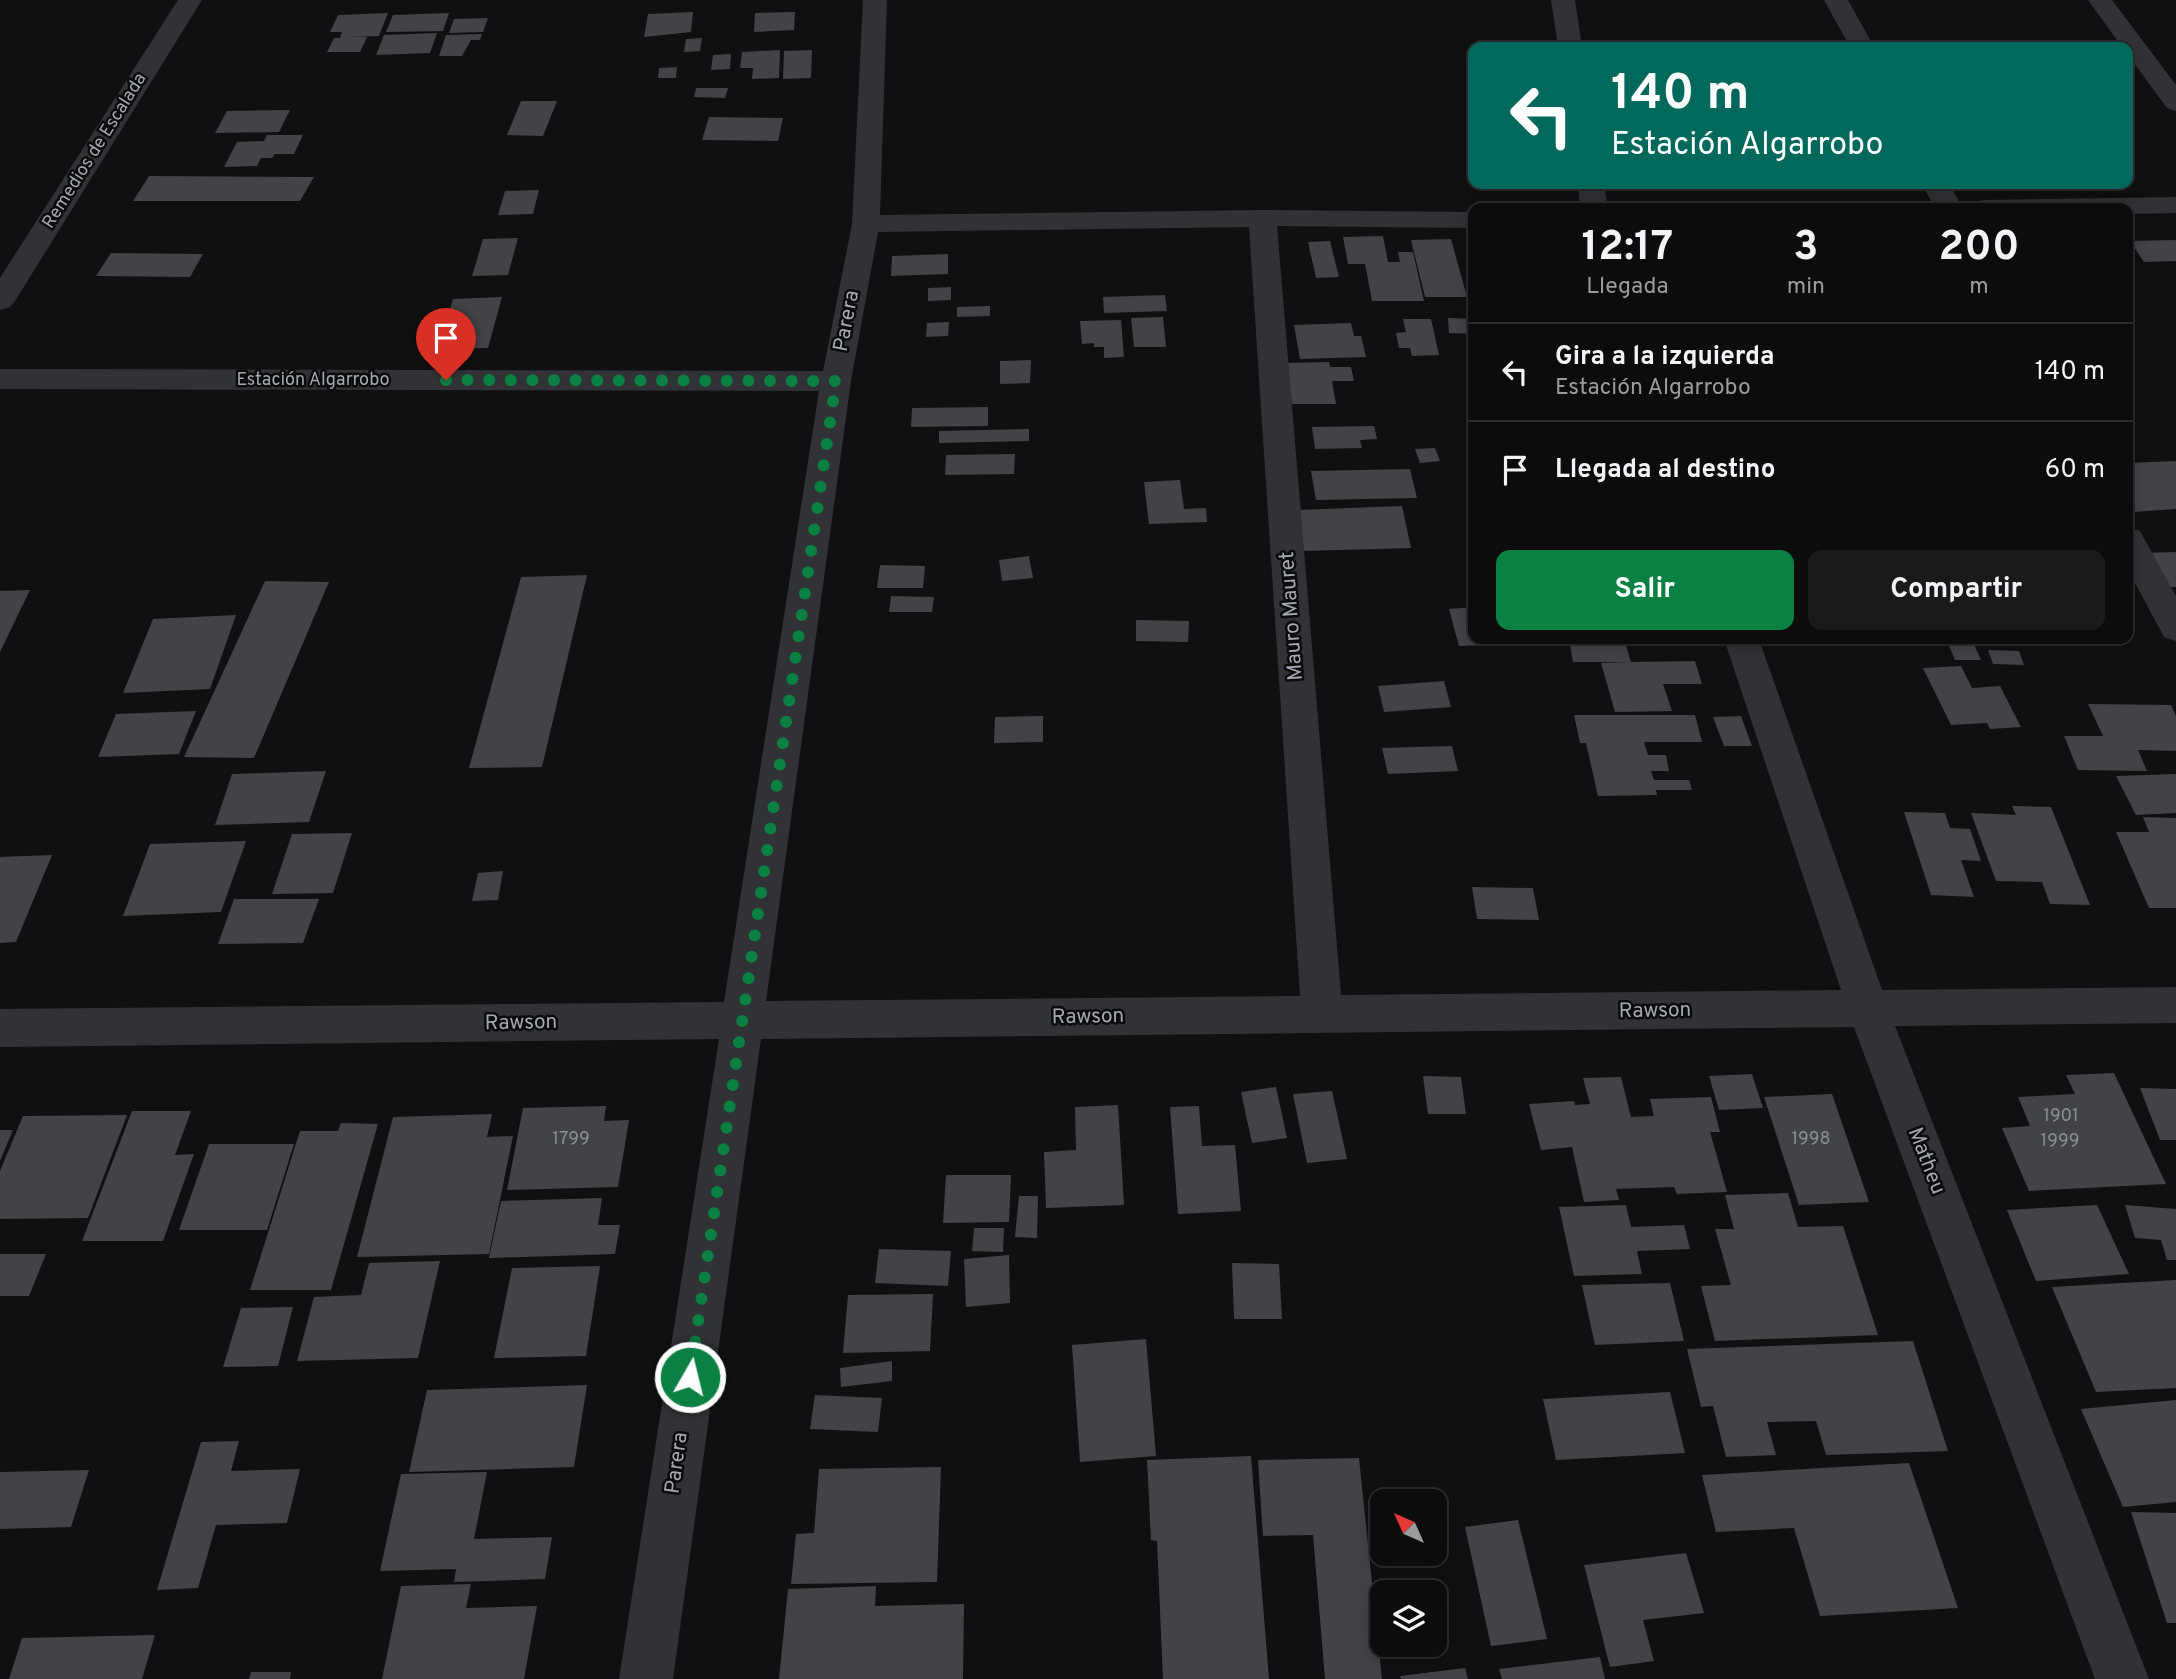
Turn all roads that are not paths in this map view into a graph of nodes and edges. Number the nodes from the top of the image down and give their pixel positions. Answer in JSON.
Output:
{"nodes":[{"id":1,"x":190,"y":0,"type":"edge"},
{"id":2,"x":875,"y":0,"type":"edge"},
{"id":3,"x":1563,"y":0,"type":"edge"},
{"id":4,"x":1836,"y":0,"type":"edge"},
{"id":5,"x":2100,"y":0,"type":"edge"},
{"id":6,"x":1569,"y":42,"type":"edge"},
{"id":7,"x":1859,"y":42,"type":"edge"},
{"id":8,"x":2131,"y":42,"type":"edge"},
{"id":9,"x":2133,"y":45,"type":"edge"},
{"id":10,"x":2176,"y":103,"type":"edge"},
{"id":11,"x":2176,"y":205,"type":"edge"},
{"id":12,"x":2133,"y":206,"type":"edge"},
{"id":13,"x":1262,"y":218,"type":"junction"},
{"id":14,"x":1468,"y":220,"type":"edge"},
{"id":15,"x":866,"y":224,"type":"junction"},
{"id":16,"x":0,"y":301,"type":"edge"},
{"id":17,"x":0,"y":380,"type":"edge"},
{"id":18,"x":836,"y":381,"type":"junction"},
{"id":19,"x":2133,"y":549,"type":"edge"},
{"id":20,"x":2176,"y":628,"type":"edge"},
{"id":21,"x":1743,"y":644,"type":"edge"},
{"id":22,"x":2176,"y":1005,"type":"edge"},
{"id":23,"x":1868,"y":1009,"type":"junction"},
{"id":24,"x":1322,"y":1015,"type":"junction"},
{"id":25,"x":742,"y":1021,"type":"junction"},
{"id":26,"x":0,"y":1028,"type":"edge"},
{"id":27,"x":646,"y":1679,"type":"edge"},
{"id":28,"x":2122,"y":1679,"type":"edge"}],
"edges":[{"from":1,"to":16,"type":"street","name":"Remedios de Escalada"},
{"from":2,"to":15,"type":"street","name":"Parera"},
{"from":3,"to":6,"type":"street"},
{"from":4,"to":7,"type":"street"},
{"from":5,"to":8,"type":"street"},
{"from":9,"to":10,"type":"street"},
{"from":11,"to":12,"type":"street"},
{"from":13,"to":14,"type":"street"},
{"from":13,"to":15,"type":"street"},
{"from":13,"to":24,"type":"street","name":"Mauro Mauret"},
{"from":15,"to":18,"type":"street","name":"Parera"},
{"from":17,"to":18,"type":"street","name":"Estación Algarrobo"},
{"from":18,"to":25,"type":"street","name":"Parera"},
{"from":19,"to":20,"type":"street"},
{"from":21,"to":23,"type":"street","name":"Matheu"},
{"from":22,"to":23,"type":"street","name":"Rawson"},
{"from":23,"to":24,"type":"street","name":"Rawson"},
{"from":23,"to":28,"type":"street","name":"Matheu"},
{"from":24,"to":25,"type":"street","name":"Rawson"},
{"from":25,"to":26,"type":"street","name":"Rawson"},
{"from":25,"to":27,"type":"street","name":"Parera"}]}
